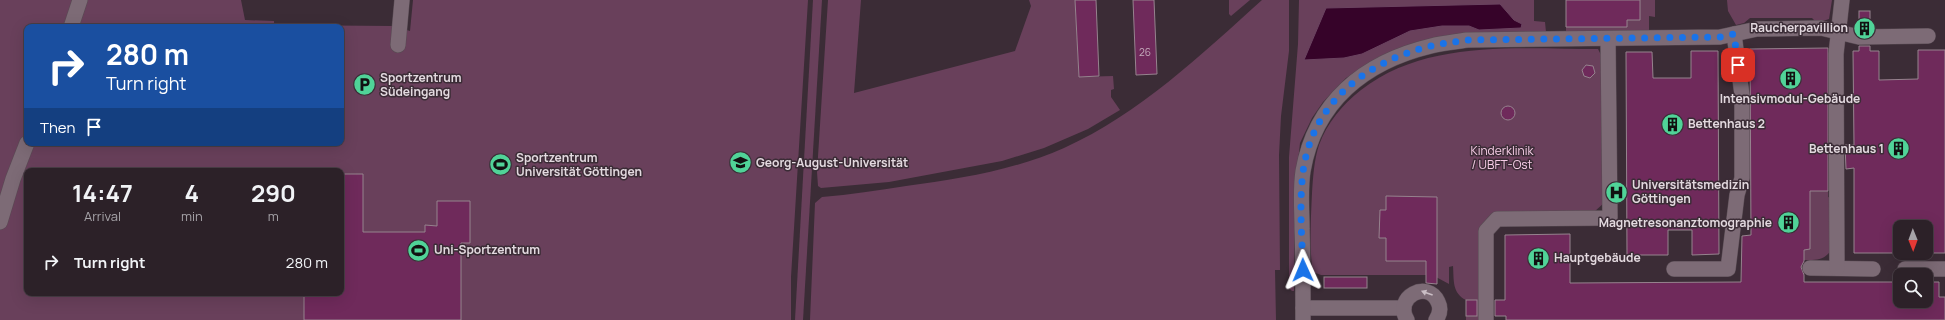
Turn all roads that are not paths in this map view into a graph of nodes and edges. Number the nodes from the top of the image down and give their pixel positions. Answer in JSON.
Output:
{"nodes":[{"id":1,"x":80,"y":0,"type":"edge"},
{"id":2,"x":402,"y":0,"type":"edge"},
{"id":3,"x":1842,"y":0,"type":"edge"},
{"id":4,"x":73,"y":24,"type":"edge"},
{"id":5,"x":1838,"y":32,"type":"junction"},
{"id":6,"x":1734,"y":34,"type":"junction"},
{"id":7,"x":1928,"y":36,"type":"dead end"},
{"id":8,"x":1608,"y":39,"type":"junction"},
{"id":9,"x":398,"y":45,"type":"dead end"},
{"id":10,"x":25,"y":146,"type":"edge"},
{"id":11,"x":0,"y":222,"type":"edge"},
{"id":12,"x":1810,"y":268,"type":"dead end"},
{"id":13,"x":1837,"y":268,"type":"junction"},
{"id":14,"x":1674,"y":269,"type":"dead end"},
{"id":15,"x":1873,"y":269,"type":"dead end"},
{"id":16,"x":1933,"y":269,"type":"edge"},
{"id":17,"x":1945,"y":269,"type":"edge"},
{"id":18,"x":1303,"y":314,"type":"edge"},
{"id":19,"x":1405,"y":314,"type":"edge"},
{"id":20,"x":1436,"y":320,"type":"edge"},
{"id":21,"x":1486,"y":320,"type":"edge"}],
"edges":[{"from":1,"to":4,"type":"street"},
{"from":2,"to":9,"type":"street"},
{"from":3,"to":5,"type":"street"},
{"from":5,"to":6,"type":"street"},
{"from":5,"to":7,"type":"street"},
{"from":5,"to":13,"type":"street"},
{"from":6,"to":8,"type":"street"},
{"from":6,"to":14,"type":"street"},
{"from":8,"to":18,"type":"street"},
{"from":8,"to":21,"type":"street"},
{"from":10,"to":11,"type":"street"},
{"from":12,"to":13,"type":"street"},
{"from":13,"to":15,"type":"street"},
{"from":16,"to":17,"type":"street"},
{"from":18,"to":19,"type":"street"},
{"from":20,"to":19,"type":"street","one_way":true}]}
